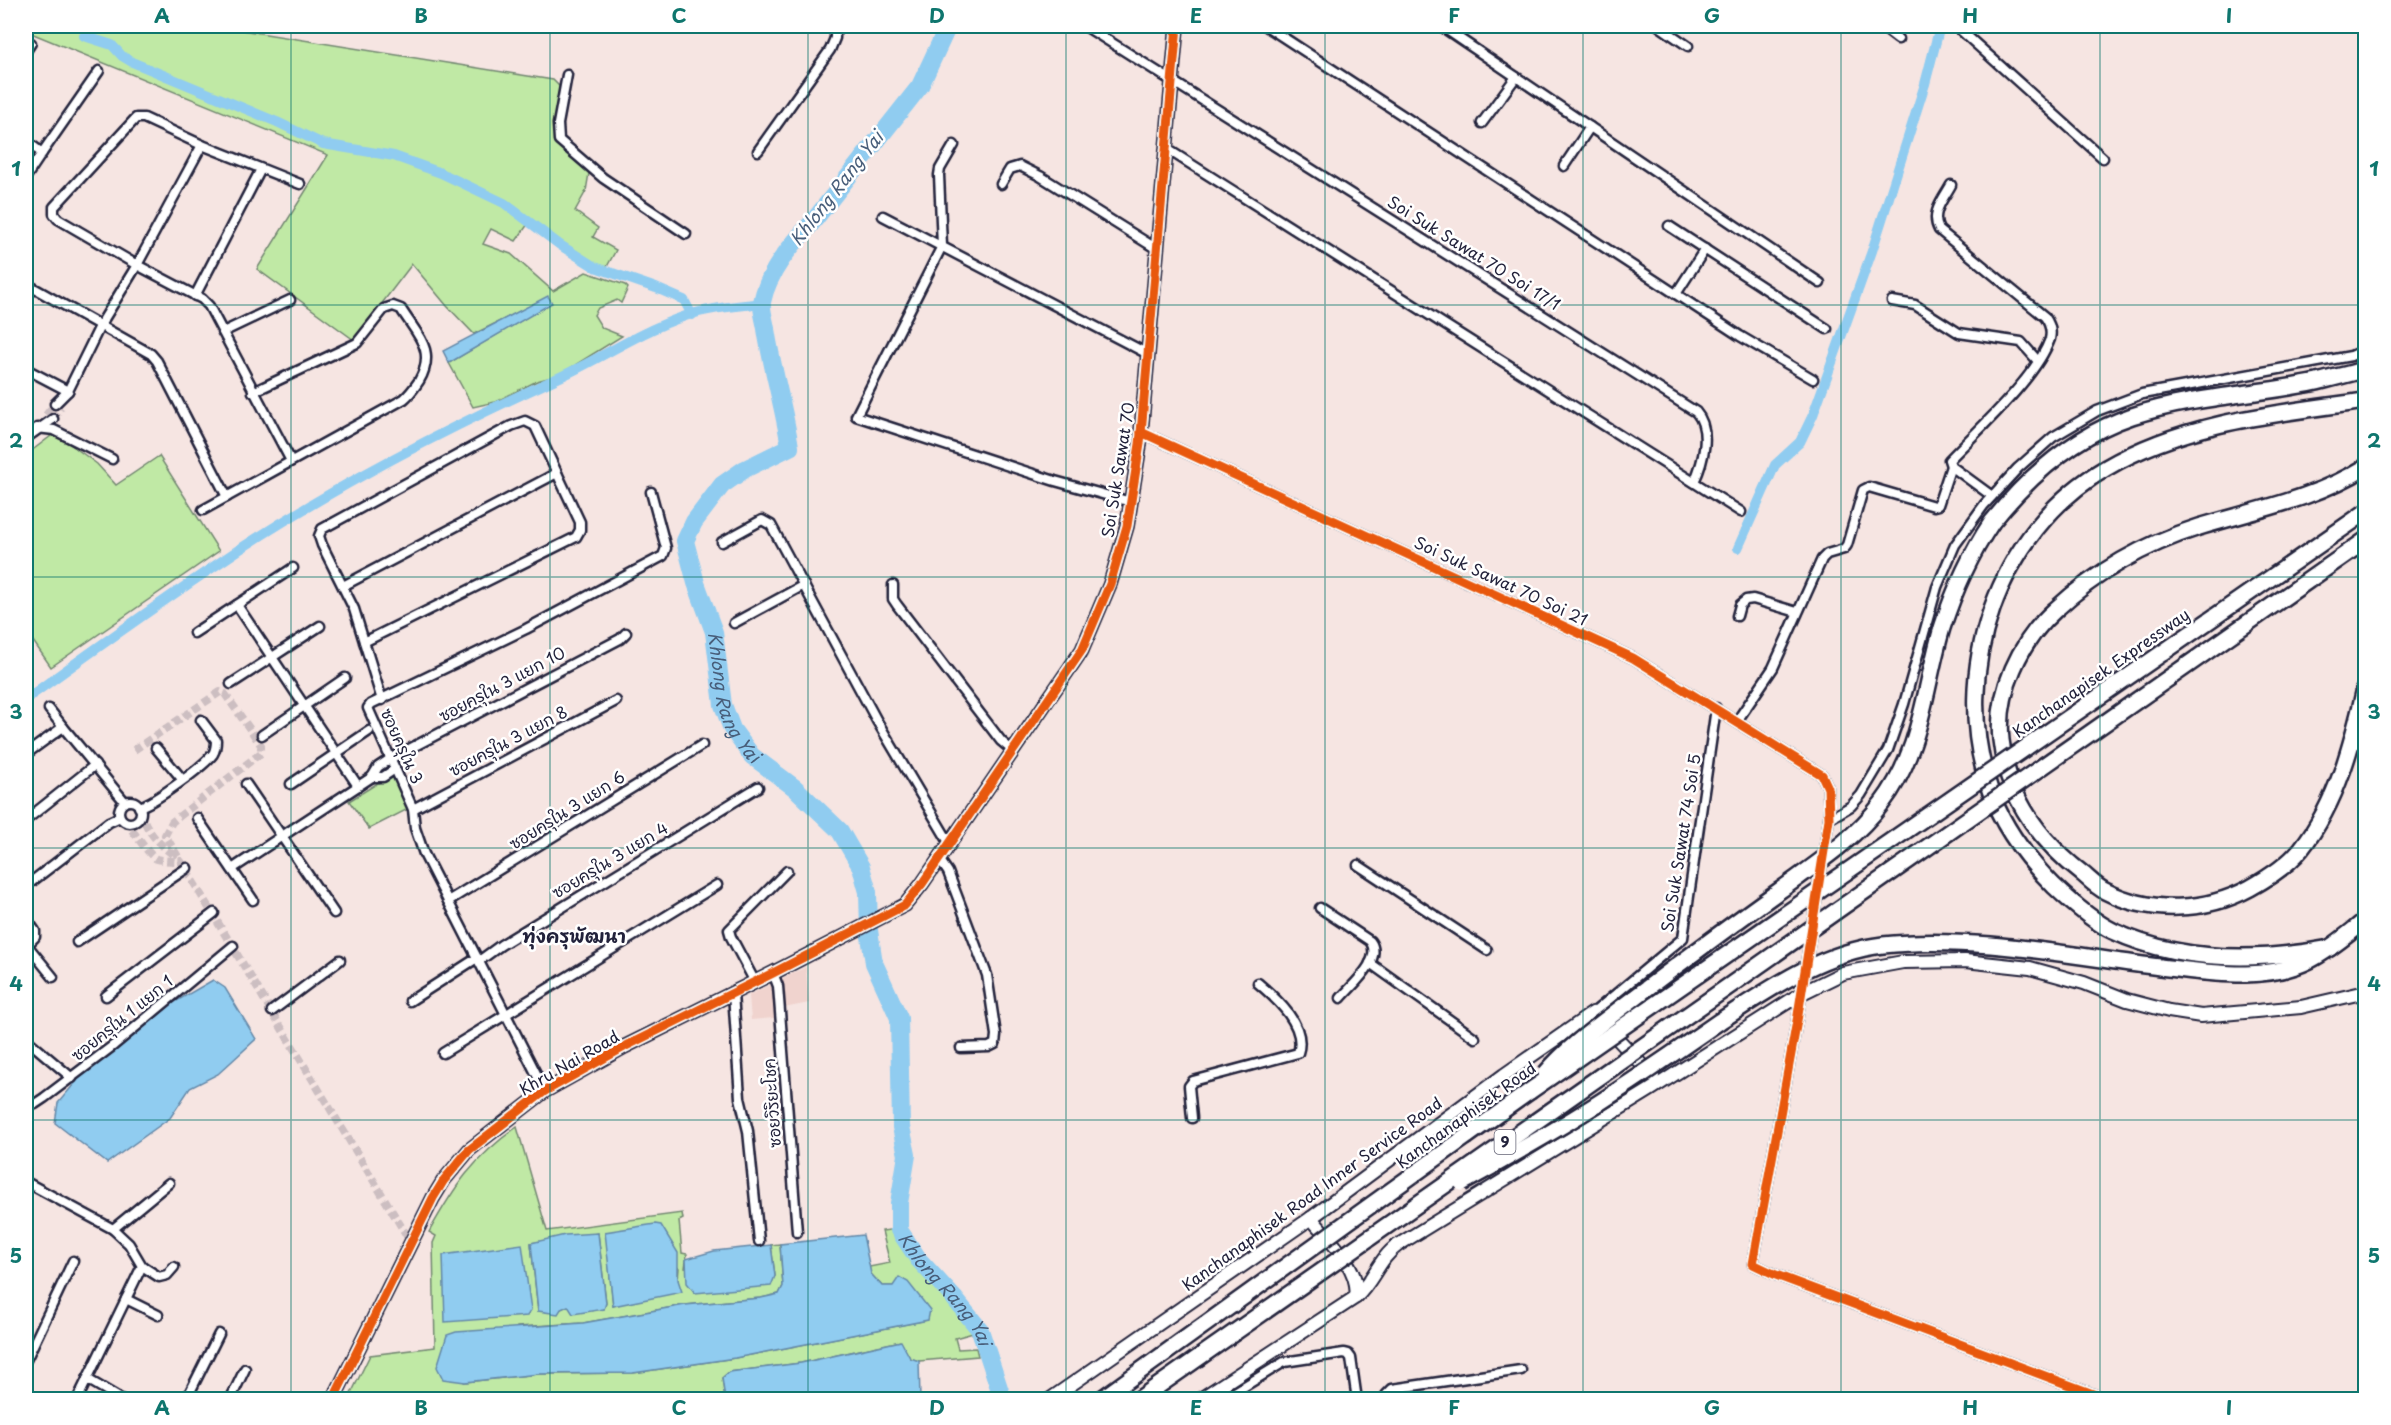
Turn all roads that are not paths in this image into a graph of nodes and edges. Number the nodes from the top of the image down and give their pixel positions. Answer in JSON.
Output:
{"nodes":[{"id":1,"x":835,"y":26,"type":"edge"},
{"id":2,"x":1085,"y":26,"type":"edge"},
{"id":3,"x":1177,"y":26,"type":"edge"},
{"id":4,"x":1266,"y":26,"type":"edge"},
{"id":5,"x":1441,"y":26,"type":"edge"},
{"id":6,"x":1659,"y":26,"type":"edge"},
{"id":7,"x":1881,"y":26,"type":"edge"},
{"id":8,"x":1956,"y":26,"type":"edge"},
{"id":9,"x":1898,"y":39,"type":"dead end"},
{"id":10,"x":31,"y":42,"type":"dead end"},
{"id":11,"x":1688,"y":46,"type":"dead end"},
{"id":12,"x":26,"y":51,"type":"edge"},
{"id":13,"x":99,"y":70,"type":"dead end"},
{"id":14,"x":567,"y":75,"type":"dead end"},
{"id":15,"x":1516,"y":77,"type":"junction"},
{"id":16,"x":1172,"y":80,"type":"junction"},
{"id":17,"x":1482,"y":123,"type":"dead end"},
{"id":18,"x":1590,"y":127,"type":"junction"},
{"id":19,"x":26,"y":141,"type":"edge"},
{"id":20,"x":954,"y":145,"type":"dead end"},
{"id":21,"x":202,"y":146,"type":"junction"},
{"id":22,"x":1167,"y":149,"type":"junction"},
{"id":23,"x":758,"y":151,"type":"dead end"},
{"id":24,"x":42,"y":153,"type":"junction"},
{"id":25,"x":2103,"y":158,"type":"dead end"},
{"id":26,"x":1564,"y":166,"type":"dead end"},
{"id":27,"x":261,"y":169,"type":"junction"},
{"id":28,"x":26,"y":177,"type":"edge"},
{"id":29,"x":300,"y":184,"type":"dead end"},
{"id":30,"x":1000,"y":184,"type":"dead end"},
{"id":31,"x":1951,"y":185,"type":"dead end"},
{"id":32,"x":883,"y":216,"type":"dead end"},
{"id":33,"x":1669,"y":226,"type":"dead end"},
{"id":34,"x":686,"y":234,"type":"dead end"},
{"id":35,"x":942,"y":246,"type":"junction"},
{"id":36,"x":1157,"y":249,"type":"junction"},
{"id":37,"x":1705,"y":249,"type":"junction"},
{"id":38,"x":137,"y":265,"type":"junction"},
{"id":39,"x":1820,"y":283,"type":"dead end"},
{"id":40,"x":30,"y":286,"type":"dead end"},
{"id":41,"x":1676,"y":294,"type":"junction"},
{"id":42,"x":195,"y":296,"type":"junction"},
{"id":43,"x":290,"y":300,"type":"dead end"},
{"id":44,"x":1892,"y":301,"type":"dead end"},
{"id":45,"x":101,"y":324,"type":"junction"},
{"id":46,"x":1827,"y":329,"type":"dead end"},
{"id":47,"x":223,"y":332,"type":"junction"},
{"id":48,"x":2366,"y":349,"type":"edge"},
{"id":49,"x":1148,"y":354,"type":"junction"},
{"id":50,"x":2037,"y":360,"type":"junction"},
{"id":51,"x":26,"y":369,"type":"edge"},
{"id":52,"x":2366,"y":369,"type":"edge"},
{"id":53,"x":1813,"y":379,"type":"dead end"},
{"id":54,"x":253,"y":392,"type":"junction"},
{"id":55,"x":2366,"y":401,"type":"edge"},
{"id":56,"x":50,"y":417,"type":"tunnel mouth"},
{"id":57,"x":37,"y":428,"type":"junction"},
{"id":58,"x":1141,"y":432,"type":"junction"},
{"id":59,"x":26,"y":438,"type":"edge"},
{"id":60,"x":112,"y":459,"type":"dead end"},
{"id":61,"x":291,"y":461,"type":"junction"},
{"id":62,"x":1951,"y":466,"type":"junction"},
{"id":63,"x":2366,"y":467,"type":"edge"},
{"id":64,"x":557,"y":473,"type":"junction"},
{"id":65,"x":1694,"y":482,"type":"junction"},
{"id":66,"x":651,"y":492,"type":"dead end"},
{"id":67,"x":1992,"y":496,"type":"junction"},
{"id":68,"x":227,"y":497,"type":"junction"},
{"id":69,"x":1131,"y":502,"type":"junction"},
{"id":70,"x":203,"y":510,"type":"dead end"},
{"id":71,"x":1741,"y":512,"type":"dead end"},
{"id":72,"x":2366,"y":512,"type":"edge"},
{"id":73,"x":2366,"y":540,"type":"edge"},
{"id":74,"x":722,"y":542,"type":"dead end"},
{"id":75,"x":293,"y":568,"type":"dead end"},
{"id":76,"x":804,"y":585,"type":"junction"},
{"id":77,"x":892,"y":585,"type":"dead end"},
{"id":78,"x":343,"y":586,"type":"junction"},
{"id":79,"x":237,"y":605,"type":"junction"},
{"id":80,"x":1797,"y":612,"type":"junction"},
{"id":81,"x":1737,"y":616,"type":"dead end"},
{"id":82,"x":734,"y":623,"type":"dead end"},
{"id":83,"x":320,"y":626,"type":"dead end"},
{"id":84,"x":194,"y":633,"type":"dead end"},
{"id":85,"x":626,"y":633,"type":"dead end"},
{"id":86,"x":364,"y":642,"type":"junction"},
{"id":87,"x":272,"y":656,"type":"junction"},
{"id":88,"x":345,"y":678,"type":"dead end"},
{"id":89,"x":231,"y":684,"type":"dead end"},
{"id":90,"x":2366,"y":684,"type":"edge"},
{"id":91,"x":382,"y":700,"type":"junction"},
{"id":92,"x":616,"y":701,"type":"dead end"},
{"id":93,"x":305,"y":706,"type":"junction"},
{"id":94,"x":1716,"y":708,"type":"junction"},
{"id":95,"x":49,"y":709,"type":"dead end"},
{"id":96,"x":201,"y":720,"type":"dead end"},
{"id":97,"x":1737,"y":721,"type":"junction"},
{"id":98,"x":63,"y":727,"type":"junction"},
{"id":99,"x":369,"y":731,"type":"dead end"},
{"id":100,"x":262,"y":735,"type":"dead end"},
{"id":101,"x":702,"y":745,"type":"dead end"},
{"id":102,"x":156,"y":748,"type":"dead end"},
{"id":103,"x":1013,"y":751,"type":"junction"},
{"id":104,"x":337,"y":753,"type":"junction"},
{"id":105,"x":26,"y":754,"type":"edge"},
{"id":106,"x":390,"y":759,"type":"junction"},
{"id":107,"x":95,"y":765,"type":"junction"},
{"id":108,"x":395,"y":769,"type":"junction"},
{"id":109,"x":372,"y":777,"type":"junction"},
{"id":110,"x":182,"y":780,"type":"junction"},
{"id":111,"x":246,"y":784,"type":"dead end"},
{"id":112,"x":291,"y":784,"type":"dead end"},
{"id":113,"x":358,"y":786,"type":"junction"},
{"id":114,"x":758,"y":787,"type":"dead end"},
{"id":115,"x":125,"y":802,"type":"junction"},
{"id":116,"x":139,"y":807,"type":"junction"},
{"id":117,"x":413,"y":809,"type":"junction"},
{"id":118,"x":120,"y":817,"type":"junction"},
{"id":119,"x":197,"y":818,"type":"dead end"},
{"id":120,"x":1829,"y":819,"type":"junction"},
{"id":121,"x":26,"y":820,"type":"edge"},
{"id":122,"x":281,"y":836,"type":"junction"},
{"id":123,"x":950,"y":844,"type":"junction"},
{"id":124,"x":939,"y":859,"type":"junction"},
{"id":125,"x":1358,"y":865,"type":"dead end"},
{"id":126,"x":1857,"y":865,"type":"joint"},
{"id":127,"x":187,"y":868,"type":"tunnel mouth"},
{"id":128,"x":232,"y":869,"type":"junction"},
{"id":129,"x":787,"y":871,"type":"dead end"},
{"id":130,"x":717,"y":885,"type":"dead end"},
{"id":131,"x":26,"y":886,"type":"edge"},
{"id":132,"x":253,"y":900,"type":"dead end"},
{"id":133,"x":448,"y":901,"type":"junction"},
{"id":134,"x":1320,"y":908,"type":"dead end"},
{"id":135,"x":214,"y":913,"type":"dead end"},
{"id":136,"x":334,"y":913,"type":"dead end"},
{"id":137,"x":883,"y":916,"type":"joint"},
{"id":138,"x":26,"y":918,"type":"edge"},
{"id":139,"x":2366,"y":920,"type":"edge"},
{"id":140,"x":77,"y":942,"type":"dead end"},
{"id":141,"x":26,"y":946,"type":"edge"},
{"id":142,"x":234,"y":946,"type":"dead end"},
{"id":143,"x":2330,"y":948,"type":"junction"},
{"id":144,"x":1487,"y":950,"type":"dead end"},
{"id":145,"x":340,"y":960,"type":"dead end"},
{"id":146,"x":478,"y":960,"type":"junction"},
{"id":147,"x":1370,"y":963,"type":"junction"},
{"id":148,"x":773,"y":973,"type":"junction"},
{"id":149,"x":53,"y":977,"type":"dead end"},
{"id":150,"x":755,"y":982,"type":"junction"},
{"id":151,"x":1258,"y":983,"type":"dead end"},
{"id":152,"x":2366,"y":992,"type":"edge"},
{"id":153,"x":734,"y":993,"type":"junction"},
{"id":154,"x":1802,"y":993,"type":"junction"},
{"id":155,"x":106,"y":996,"type":"dead end"},
{"id":156,"x":1341,"y":998,"type":"dead end"},
{"id":157,"x":410,"y":1001,"type":"dead end"},
{"id":158,"x":272,"y":1011,"type":"dead end"},
{"id":159,"x":1593,"y":1013,"type":"junction"},
{"id":160,"x":505,"y":1015,"type":"junction"},
{"id":161,"x":1475,"y":1038,"type":"dead end"},
{"id":162,"x":26,"y":1039,"type":"edge"},
{"id":163,"x":961,"y":1048,"type":"dead end"},
{"id":164,"x":442,"y":1053,"type":"dead end"},
{"id":165,"x":72,"y":1078,"type":"junction"},
{"id":166,"x":1659,"y":1084,"type":"junction"},
{"id":167,"x":545,"y":1091,"type":"junction"},
{"id":168,"x":1530,"y":1091,"type":"junction"},
{"id":169,"x":26,"y":1105,"type":"edge"},
{"id":170,"x":1192,"y":1118,"type":"dead end"},
{"id":171,"x":26,"y":1182,"type":"edge"},
{"id":172,"x":169,"y":1183,"type":"dead end"},
{"id":173,"x":1311,"y":1218,"type":"junction"},
{"id":174,"x":113,"y":1230,"type":"junction"},
{"id":175,"x":1379,"y":1231,"type":"junction"},
{"id":176,"x":797,"y":1232,"type":"dead end"},
{"id":177,"x":759,"y":1241,"type":"dead end"},
{"id":178,"x":73,"y":1261,"type":"dead end"},
{"id":179,"x":142,"y":1266,"type":"junction"},
{"id":180,"x":174,"y":1267,"type":"dead end"},
{"id":181,"x":1356,"y":1297,"type":"junction"},
{"id":182,"x":126,"y":1299,"type":"junction"},
{"id":183,"x":158,"y":1315,"type":"dead end"},
{"id":184,"x":219,"y":1334,"type":"dead end"},
{"id":185,"x":1270,"y":1353,"type":"junction"},
{"id":186,"x":26,"y":1360,"type":"edge"},
{"id":187,"x":1276,"y":1366,"type":"junction"},
{"id":188,"x":245,"y":1369,"type":"dead end"},
{"id":189,"x":1521,"y":1370,"type":"dead end"},
{"id":190,"x":87,"y":1379,"type":"junction"},
{"id":191,"x":77,"y":1400,"type":"edge"},
{"id":192,"x":121,"y":1400,"type":"edge"},
{"id":193,"x":186,"y":1400,"type":"edge"},
{"id":194,"x":230,"y":1400,"type":"edge"},
{"id":195,"x":333,"y":1400,"type":"edge"},
{"id":196,"x":1049,"y":1400,"type":"edge"},
{"id":197,"x":1100,"y":1400,"type":"edge"},
{"id":198,"x":1138,"y":1400,"type":"edge"},
{"id":199,"x":1199,"y":1400,"type":"edge"},
{"id":200,"x":1222,"y":1400,"type":"edge"},
{"id":201,"x":1357,"y":1400,"type":"edge"},
{"id":202,"x":1386,"y":1400,"type":"edge"},
{"id":203,"x":2109,"y":1400,"type":"edge"}],
"edges":[{"from":1,"to":23,"type":"street"},
{"from":2,"to":16,"type":"street","name":"Soi Suk Sawat 70 Soi 17/1"},
{"from":3,"to":16,"type":"main road","name":"Soi Suk Sawat 70"},
{"from":4,"to":41,"type":"street"},
{"from":5,"to":15,"type":"street"},
{"from":6,"to":11,"type":"street"},
{"from":7,"to":9,"type":"street"},
{"from":8,"to":25,"type":"street"},
{"from":10,"to":12,"type":"street"},
{"from":13,"to":24,"type":"street"},
{"from":14,"to":34,"type":"street"},
{"from":15,"to":17,"type":"street"},
{"from":15,"to":18,"type":"street"},
{"from":16,"to":22,"type":"main road","name":"Soi Suk Sawat 70"},
{"from":16,"to":65,"type":"street","name":"Soi Suk Sawat 70 Soi 17/1"},
{"from":18,"to":26,"type":"street"},
{"from":18,"to":39,"type":"street"},
{"from":19,"to":24,"type":"street"},
{"from":20,"to":35,"type":"street"},
{"from":21,"to":27,"type":"street"},
{"from":21,"to":38,"type":"street"},
{"from":21,"to":38,"type":"street"},
{"from":22,"to":36,"type":"main road","name":"Soi Suk Sawat 70"},
{"from":22,"to":65,"type":"street"},
{"from":24,"to":28,"type":"street"},
{"from":27,"to":29,"type":"street"},
{"from":27,"to":42,"type":"street"},
{"from":30,"to":36,"type":"street"},
{"from":31,"to":50,"type":"street"},
{"from":32,"to":35,"type":"street"},
{"from":33,"to":37,"type":"street"},
{"from":35,"to":49,"type":"street"},
{"from":35,"to":69,"type":"street"},
{"from":36,"to":49,"type":"main road","name":"Soi Suk Sawat 70"},
{"from":37,"to":41,"type":"street"},
{"from":37,"to":46,"type":"street"},
{"from":38,"to":42,"type":"street"},
{"from":38,"to":45,"type":"street"},
{"from":40,"to":45,"type":"street"},
{"from":41,"to":53,"type":"street"},
{"from":42,"to":47,"type":"street"},
{"from":43,"to":47,"type":"street"},
{"from":44,"to":50,"type":"street"},
{"from":45,"to":51,"type":"street"},
{"from":45,"to":68,"type":"street"},
{"from":47,"to":54,"type":"street"},
{"from":48,"to":67,"type":"street"},
{"from":49,"to":58,"type":"main road","name":"Soi Suk Sawat 70"},
{"from":50,"to":62,"type":"street"},
{"from":52,"to":168,"type":"highway","bridge":true},
{"from":54,"to":61,"type":"street"},
{"from":54,"to":61,"type":"street"},
{"from":55,"to":143,"type":"highway"},
{"from":56,"to":57,"type":"street"},
{"from":57,"to":59,"type":"street"},
{"from":57,"to":60,"type":"street"},
{"from":58,"to":69,"type":"main road","name":"Soi Suk Sawat 70"},
{"from":58,"to":94,"type":"street","name":"Soi Suk Sawat 70 Soi 21"},
{"from":61,"to":68,"type":"street"},
{"from":62,"to":67,"type":"street"},
{"from":62,"to":80,"type":"street"},
{"from":63,"to":90,"type":"highway"},
{"from":64,"to":78,"type":"street"},
{"from":64,"to":78,"type":"street"},
{"from":64,"to":86,"type":"street"},
{"from":65,"to":71,"type":"street"},
{"from":66,"to":91,"type":"street","name":"ซอยครุใน 3"},
{"from":67,"to":120,"type":"street"},
{"from":68,"to":70,"type":"street"},
{"from":69,"to":103,"type":"main road","name":"Soi Suk Sawat 70"},
{"from":72,"to":126,"type":"highway","name":"Kanchanapisek Expressway","bridge":true},
{"from":73,"to":175,"type":"highway","number":"9","bridge":true},
{"from":74,"to":76,"type":"street"},
{"from":75,"to":79,"type":"street"},
{"from":76,"to":82,"type":"street"},
{"from":76,"to":123,"type":"street"},
{"from":77,"to":103,"type":"street"},
{"from":78,"to":86,"type":"street"},
{"from":79,"to":84,"type":"street"},
{"from":79,"to":87,"type":"street"},
{"from":80,"to":81,"type":"street"},
{"from":80,"to":97,"type":"street"},
{"from":83,"to":87,"type":"street"},
{"from":85,"to":106,"type":"street","name":"ซอยครุใน 3 แยก 10"},
{"from":86,"to":91,"type":"street"},
{"from":87,"to":89,"type":"street"},
{"from":87,"to":93,"type":"street"},
{"from":88,"to":93,"type":"street"},
{"from":91,"to":106,"type":"street","name":"ซอยครุใน 3"},
{"from":92,"to":117,"type":"street","name":"ซอยครุใน 3 แยก 8"},
{"from":93,"to":100,"type":"street"},
{"from":93,"to":104,"type":"street"},
{"from":94,"to":97,"type":"street","name":"Soi Suk Sawat 70 Soi 21"},
{"from":94,"to":159,"type":"street","name":"Soi Suk Sawat 74 Soi 5"},
{"from":95,"to":98,"type":"street"},
{"from":96,"to":110,"type":"street"},
{"from":97,"to":120,"type":"street","name":"Soi Suk Sawat 70 Soi 21"},
{"from":98,"to":105,"type":"street"},
{"from":98,"to":107,"type":"street"},
{"from":99,"to":104,"type":"street"},
{"from":101,"to":133,"type":"street","name":"ซอยครุใน 3 แยก 6"},
{"from":102,"to":110,"type":"street"},
{"from":103,"to":123,"type":"main road","name":"Soi Suk Sawat 70"},
{"from":104,"to":112,"type":"street"},
{"from":104,"to":113,"type":"street"},
{"from":106,"to":108,"type":"street","name":"ซอยครุใน 3"},
{"from":106,"to":109,"type":"street","name":"ซอยครุใน 3 แยก 10"},
{"from":107,"to":115,"type":"street"},
{"from":107,"to":121,"type":"street"},
{"from":108,"to":109,"type":"street"},
{"from":108,"to":117,"type":"street","name":"ซอยครุใน 3"},
{"from":109,"to":113,"type":"street"},
{"from":110,"to":116,"type":"street"},
{"from":111,"to":122,"type":"street"},
{"from":113,"to":122,"type":"street"},
{"from":114,"to":146,"type":"street","name":"ซอยครุใน 3 แยก 4"},
{"from":115,"to":116,"type":"street"},
{"from":115,"to":118,"type":"street"},
{"from":116,"to":118,"type":"street"},
{"from":117,"to":133,"type":"street","name":"ซอยครุใน 3"},
{"from":118,"to":131,"type":"street"},
{"from":119,"to":128,"type":"street"},
{"from":120,"to":154,"type":"street"},
{"from":122,"to":128,"type":"street"},
{"from":122,"to":136,"type":"street"},
{"from":123,"to":124,"type":"main road","name":"Soi Suk Sawat 70"},
{"from":124,"to":137,"type":"main road","name":"Soi Suk Sawat 70"},
{"from":124,"to":163,"type":"street"},
{"from":125,"to":144,"type":"street"},
{"from":126,"to":168,"type":"highway","name":"Kanchanaphisek Road","number":"9","bridge":true},
{"from":127,"to":140,"type":"street"},
{"from":128,"to":132,"type":"street"},
{"from":129,"to":150,"type":"street"},
{"from":130,"to":160,"type":"street"},
{"from":133,"to":146,"type":"street","name":"ซอยครุใน 3"},
{"from":134,"to":147,"type":"street"},
{"from":135,"to":155,"type":"street"},
{"from":137,"to":148,"type":"main road","name":"Khru Nai Road"},
{"from":138,"to":141,"type":"street"},
{"from":139,"to":143,"type":"highway"},
{"from":141,"to":149,"type":"street"},
{"from":142,"to":165,"type":"street","name":"ซอยครุใน 1 แยก 1"},
{"from":143,"to":175,"type":"highway","bridge":true},
{"from":145,"to":158,"type":"street"},
{"from":146,"to":157,"type":"street","name":"ซอยครุใน 3 แยก 4"},
{"from":146,"to":160,"type":"street","name":"ซอยครุใน 3"},
{"from":147,"to":156,"type":"street"},
{"from":147,"to":161,"type":"street"},
{"from":148,"to":150,"type":"main road","name":"Khru Nai Road"},
{"from":148,"to":176,"type":"street","name":"ซอยวิริยะโชค"},
{"from":150,"to":153,"type":"main road","name":"Khru Nai Road"},
{"from":151,"to":170,"type":"street"},
{"from":152,"to":154,"type":"main road"},
{"from":153,"to":167,"type":"main road","name":"Khru Nai Road"},
{"from":153,"to":177,"type":"street"},
{"from":154,"to":166,"type":"main road"},
{"from":154,"to":203,"type":"street"},
{"from":159,"to":166,"type":"main road"},
{"from":159,"to":173,"type":"main road","name":"Kanchanaphisek Road Inner Service Road"},
{"from":160,"to":164,"type":"street"},
{"from":160,"to":167,"type":"street","name":"ซอยครุใน 3"},
{"from":162,"to":165,"type":"street"},
{"from":165,"to":169,"type":"street","name":"ซอยครุใน 1 แยก 1"},
{"from":166,"to":181,"type":"main road"},
{"from":167,"to":195,"type":"main road","name":"Khru Nai Road"},
{"from":168,"to":197,"type":"highway","name":"Kanchanaphisek Road","number":"9","bridge":true},
{"from":171,"to":174,"type":"street"},
{"from":172,"to":174,"type":"street"},
{"from":173,"to":181,"type":"main road"},
{"from":173,"to":196,"type":"main road","name":"Kanchanaphisek Road Inner Service Road"},
{"from":174,"to":179,"type":"street"},
{"from":175,"to":198,"type":"highway","number":"9","bridge":true},
{"from":178,"to":186,"type":"street"},
{"from":179,"to":180,"type":"street"},
{"from":179,"to":182,"type":"street"},
{"from":181,"to":185,"type":"main road"},
{"from":182,"to":183,"type":"street"},
{"from":182,"to":190,"type":"street"},
{"from":184,"to":193,"type":"street"},
{"from":185,"to":187,"type":"street"},
{"from":185,"to":199,"type":"main road"},
{"from":187,"to":200,"type":"street"},
{"from":187,"to":201,"type":"street"},
{"from":188,"to":194,"type":"street"},
{"from":189,"to":202,"type":"street"},
{"from":190,"to":191,"type":"street"},
{"from":190,"to":192,"type":"street"}]}
